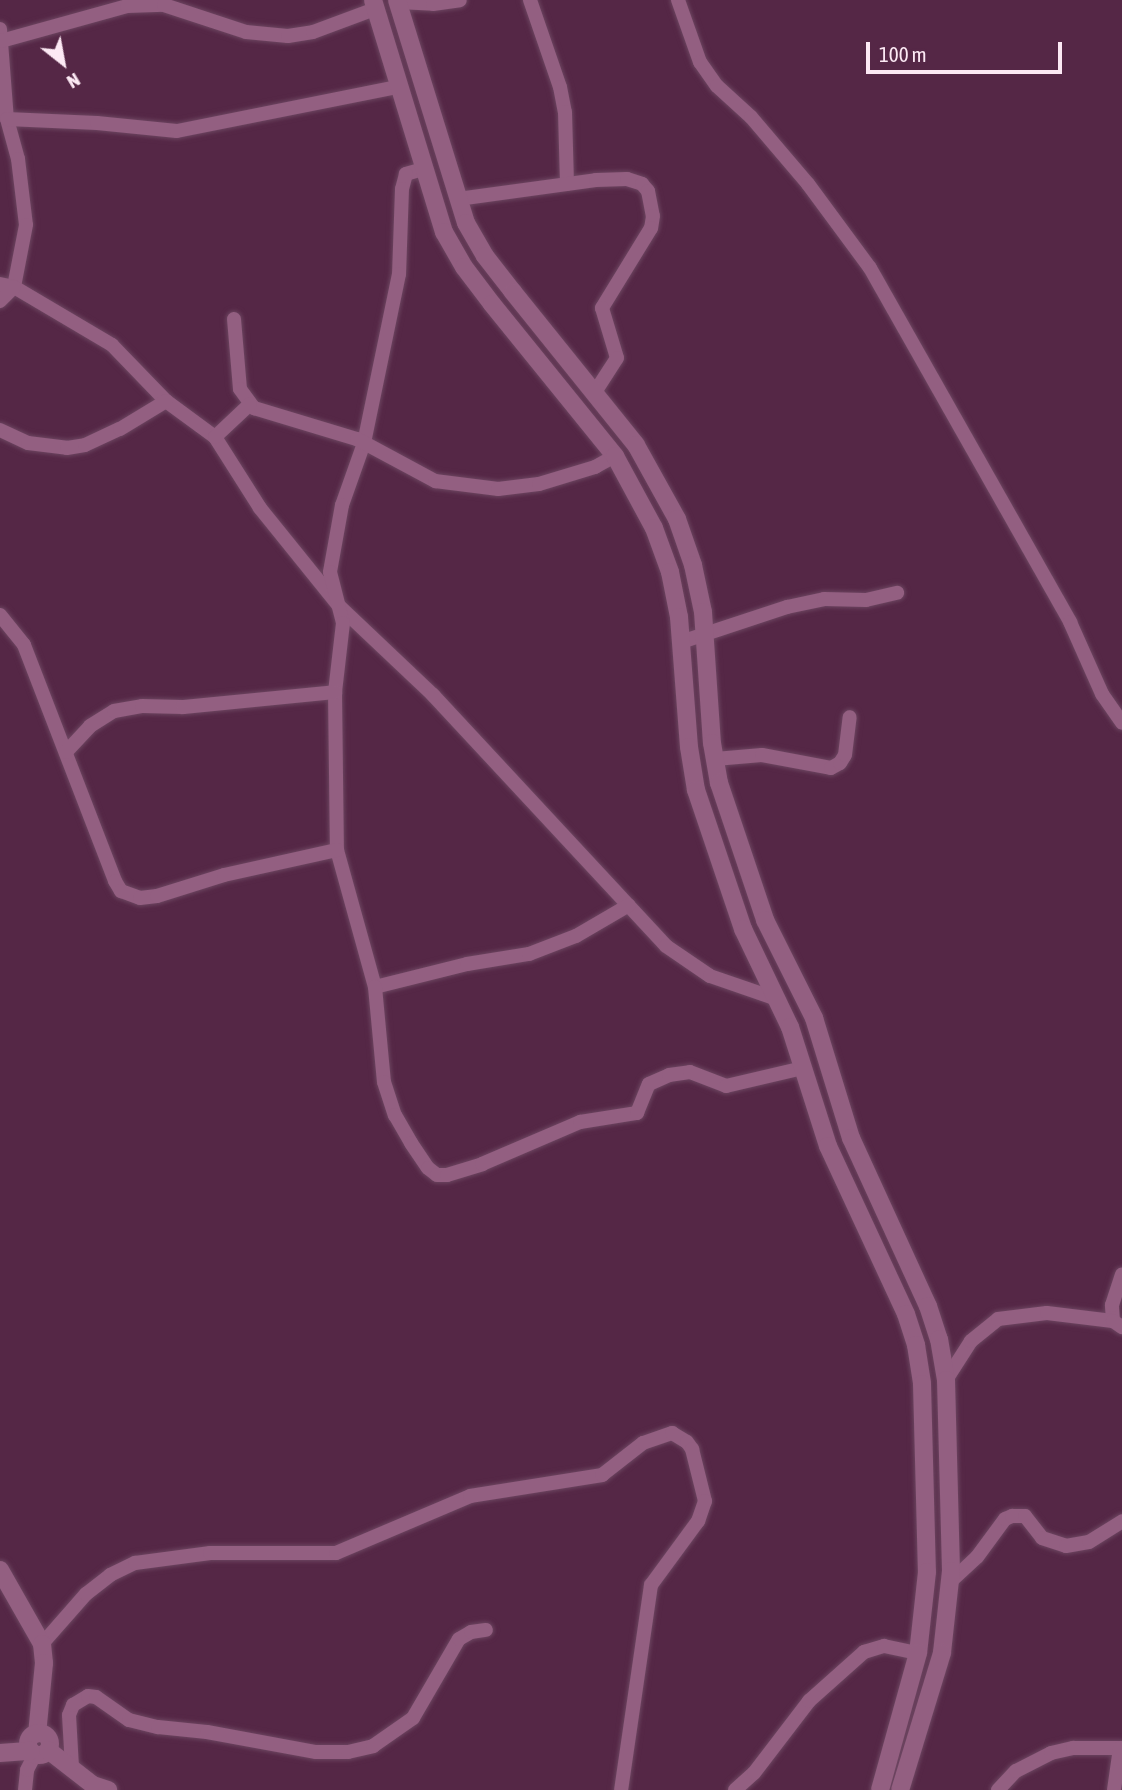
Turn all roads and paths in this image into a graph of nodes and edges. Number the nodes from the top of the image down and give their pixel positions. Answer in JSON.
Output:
{"nodes":[{"id":1,"x":460,"y":0,"type":"edge"},
{"id":2,"x":530,"y":0,"type":"edge"},
{"id":3,"x":678,"y":0,"type":"edge"},
{"id":4,"x":398,"y":1,"type":"edge"},
{"id":5,"x":374,"y":4,"type":"edge"},
{"id":6,"x":0,"y":29,"type":"edge"},
{"id":7,"x":1,"y":41,"type":"edge"},
{"id":8,"x":398,"y":87,"type":"junction"},
{"id":9,"x":7,"y":119,"type":"junction"},
{"id":10,"x":423,"y":169,"type":"junction"},
{"id":11,"x":567,"y":184,"type":"junction"},
{"id":12,"x":458,"y":199,"type":"junction"},
{"id":13,"x":7,"y":286,"type":"edge"},
{"id":14,"x":0,"y":301,"type":"edge"},
{"id":15,"x":234,"y":319,"type":"dead end"},
{"id":16,"x":595,"y":392,"type":"junction"},
{"id":17,"x":166,"y":401,"type":"junction"},
{"id":18,"x":250,"y":404,"type":"junction"},
{"id":19,"x":0,"y":430,"type":"edge"},
{"id":20,"x":215,"y":437,"type":"junction"},
{"id":21,"x":363,"y":443,"type":"junction"},
{"id":22,"x":615,"y":456,"type":"junction"},
{"id":23,"x":897,"y":593,"type":"dead end"},
{"id":24,"x":340,"y":607,"type":"junction"},
{"id":25,"x":0,"y":615,"type":"edge"},
{"id":26,"x":705,"y":636,"type":"junction"},
{"id":27,"x":681,"y":642,"type":"junction"},
{"id":28,"x":335,"y":692,"type":"junction"},
{"id":29,"x":850,"y":718,"type":"dead end"},
{"id":30,"x":1122,"y":723,"type":"edge"},
{"id":31,"x":66,"y":752,"type":"junction"},
{"id":32,"x":715,"y":759,"type":"junction"},
{"id":33,"x":337,"y":850,"type":"junction"},
{"id":34,"x":629,"y":905,"type":"junction"},
{"id":35,"x":375,"y":987,"type":"junction"},
{"id":36,"x":774,"y":998,"type":"junction"},
{"id":37,"x":803,"y":1068,"type":"junction"},
{"id":38,"x":880,"y":1199,"type":"junction"},
{"id":39,"x":858,"y":1210,"type":"junction"},
{"id":40,"x":1122,"y":1275,"type":"edge"},
{"id":41,"x":1118,"y":1324,"type":"edge"},
{"id":42,"x":946,"y":1380,"type":"junction"},
{"id":43,"x":1122,"y":1521,"type":"edge"},
{"id":44,"x":0,"y":1570,"type":"edge"},
{"id":45,"x":949,"y":1583,"type":"junction"},
{"id":46,"x":486,"y":1630,"type":"dead end"},
{"id":47,"x":41,"y":1644,"type":"junction"},
{"id":48,"x":918,"y":1653,"type":"junction"},
{"id":49,"x":905,"y":1706,"type":"junction"},
{"id":50,"x":924,"y":1710,"type":"junction"},
{"id":51,"x":1121,"y":1748,"type":"edge"},
{"id":52,"x":38,"y":1752,"type":"junction"},
{"id":53,"x":0,"y":1753,"type":"edge"},
{"id":54,"x":72,"y":1767,"type":"junction"},
{"id":55,"x":98,"y":1788,"type":"edge"},
{"id":56,"x":25,"y":1790,"type":"edge"},
{"id":57,"x":621,"y":1790,"type":"edge"},
{"id":58,"x":735,"y":1790,"type":"edge"},
{"id":59,"x":880,"y":1790,"type":"edge"},
{"id":60,"x":900,"y":1790,"type":"edge"},
{"id":61,"x":998,"y":1790,"type":"edge"},
{"id":62,"x":1114,"y":1790,"type":"edge"}],
"edges":[{"from":1,"to":4,"type":"street"},
{"from":2,"to":11,"type":"street"},
{"from":3,"to":30,"type":"street"},
{"from":4,"to":12,"type":"street"},
{"from":5,"to":7,"type":"street"},
{"from":5,"to":8,"type":"street"},
{"from":6,"to":7,"type":"street"},
{"from":7,"to":9,"type":"street"},
{"from":8,"to":9,"type":"street"},
{"from":8,"to":10,"type":"street"},
{"from":9,"to":13,"type":"street"},
{"from":10,"to":21,"type":"street"},
{"from":10,"to":22,"type":"street"},
{"from":11,"to":12,"type":"street"},
{"from":11,"to":16,"type":"street"},
{"from":12,"to":16,"type":"street"},
{"from":13,"to":14,"type":"street"},
{"from":13,"to":17,"type":"street"},
{"from":15,"to":18,"type":"street"},
{"from":16,"to":26,"type":"street"},
{"from":17,"to":19,"type":"street"},
{"from":17,"to":20,"type":"street"},
{"from":18,"to":20,"type":"street"},
{"from":18,"to":21,"type":"street"},
{"from":20,"to":24,"type":"street"},
{"from":21,"to":22,"type":"street"},
{"from":21,"to":24,"type":"street"},
{"from":22,"to":27,"type":"street"},
{"from":23,"to":26,"type":"street"},
{"from":24,"to":28,"type":"street"},
{"from":24,"to":34,"type":"street"},
{"from":25,"to":31,"type":"street"},
{"from":26,"to":27,"type":"street"},
{"from":26,"to":32,"type":"street"},
{"from":27,"to":36,"type":"street"},
{"from":28,"to":31,"type":"street"},
{"from":28,"to":33,"type":"street"},
{"from":29,"to":32,"type":"street"},
{"from":31,"to":33,"type":"street"},
{"from":32,"to":38,"type":"street"},
{"from":33,"to":35,"type":"street"},
{"from":34,"to":35,"type":"street"},
{"from":34,"to":36,"type":"street"},
{"from":35,"to":37,"type":"street"},
{"from":36,"to":37,"type":"street"},
{"from":37,"to":39,"type":"street"},
{"from":38,"to":39,"type":"street"},
{"from":38,"to":42,"type":"street"},
{"from":39,"to":48,"type":"street"},
{"from":40,"to":41,"type":"street"},
{"from":41,"to":42,"type":"street"},
{"from":42,"to":45,"type":"street"},
{"from":43,"to":45,"type":"street"},
{"from":44,"to":47,"type":"street"},
{"from":45,"to":50,"type":"street"},
{"from":46,"to":54,"type":"street"},
{"from":47,"to":52,"type":"street"},
{"from":47,"to":57,"type":"street"},
{"from":48,"to":49,"type":"street"},
{"from":48,"to":58,"type":"street"},
{"from":49,"to":50,"type":"street"},
{"from":49,"to":59,"type":"street"},
{"from":50,"to":60,"type":"street"},
{"from":51,"to":61,"type":"street"},
{"from":51,"to":62,"type":"street"},
{"from":52,"to":53,"type":"street"},
{"from":52,"to":54,"type":"street"},
{"from":52,"to":56,"type":"street"},
{"from":54,"to":55,"type":"street"}]}
